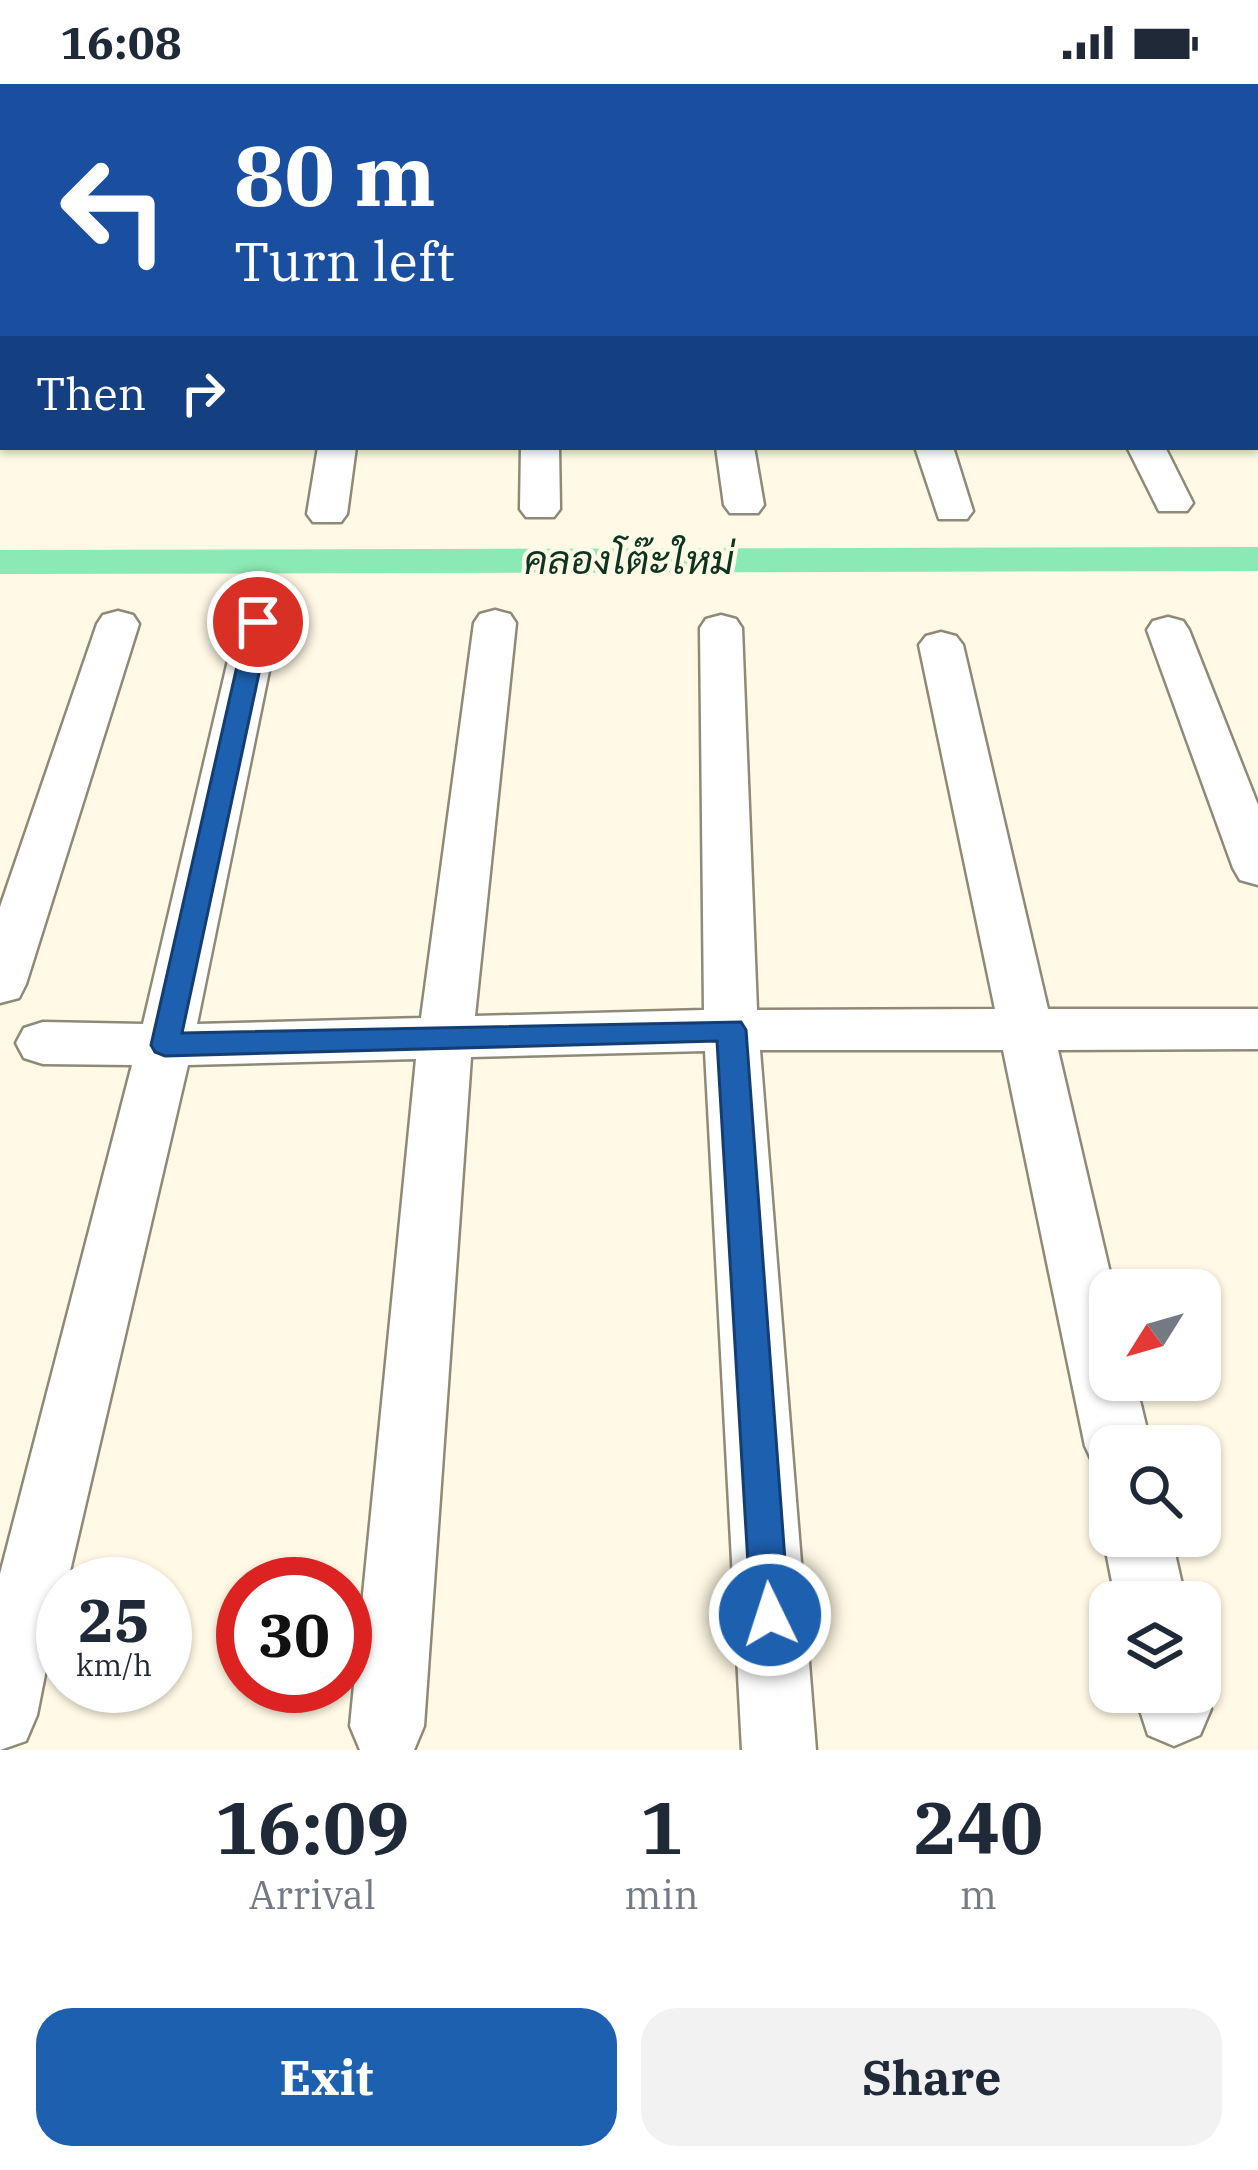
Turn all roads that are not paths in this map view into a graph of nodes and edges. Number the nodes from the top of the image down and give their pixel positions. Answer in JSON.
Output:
{"nodes":[{"id":1,"x":337,"y":450,"type":"edge"},
{"id":2,"x":540,"y":450,"type":"edge"},
{"id":3,"x":735,"y":450,"type":"edge"},
{"id":4,"x":935,"y":450,"type":"edge"},
{"id":5,"x":1147,"y":450,"type":"edge"},
{"id":6,"x":1173,"y":503,"type":"dead end"},
{"id":7,"x":744,"y":505,"type":"dead end"},
{"id":8,"x":540,"y":509,"type":"dead end"},
{"id":9,"x":953,"y":511,"type":"dead end"},
{"id":10,"x":327,"y":514,"type":"dead end"},
{"id":11,"x":258,"y":622,"type":"dead end"},
{"id":12,"x":495,"y":623,"type":"dead end"},
{"id":13,"x":118,"y":624,"type":"dead end"},
{"id":14,"x":721,"y":628,"type":"dead end"},
{"id":15,"x":1168,"y":630,"type":"dead end"},
{"id":16,"x":941,"y":645,"type":"dead end"},
{"id":17,"x":1258,"y":868,"type":"edge"},
{"id":18,"x":0,"y":984,"type":"edge"},
{"id":19,"x":1258,"y":1029,"type":"edge"},
{"id":20,"x":731,"y":1030,"type":"junction"},
{"id":21,"x":1029,"y":1031,"type":"junction"},
{"id":22,"x":445,"y":1038,"type":"junction"},
{"id":23,"x":43,"y":1043,"type":"dead end"},
{"id":24,"x":165,"y":1045,"type":"junction"},
{"id":25,"x":1113,"y":1425,"type":"edge"},
{"id":26,"x":0,"y":1715,"type":"edge"},
{"id":27,"x":387,"y":1726,"type":"dead end"},
{"id":28,"x":779,"y":1750,"type":"edge"}],
"edges":[{"from":1,"to":10,"type":"street"},
{"from":2,"to":8,"type":"street"},
{"from":3,"to":7,"type":"street"},
{"from":4,"to":9,"type":"street"},
{"from":5,"to":6,"type":"street"},
{"from":11,"to":24,"type":"street"},
{"from":12,"to":22,"type":"street"},
{"from":13,"to":18,"type":"street"},
{"from":14,"to":20,"type":"street"},
{"from":15,"to":17,"type":"street"},
{"from":16,"to":21,"type":"street"},
{"from":19,"to":21,"type":"street"},
{"from":20,"to":21,"type":"street"},
{"from":20,"to":22,"type":"street"},
{"from":20,"to":28,"type":"street"},
{"from":21,"to":25,"type":"street"},
{"from":22,"to":24,"type":"street"},
{"from":22,"to":27,"type":"street"},
{"from":23,"to":24,"type":"street"},
{"from":24,"to":26,"type":"street"}]}
